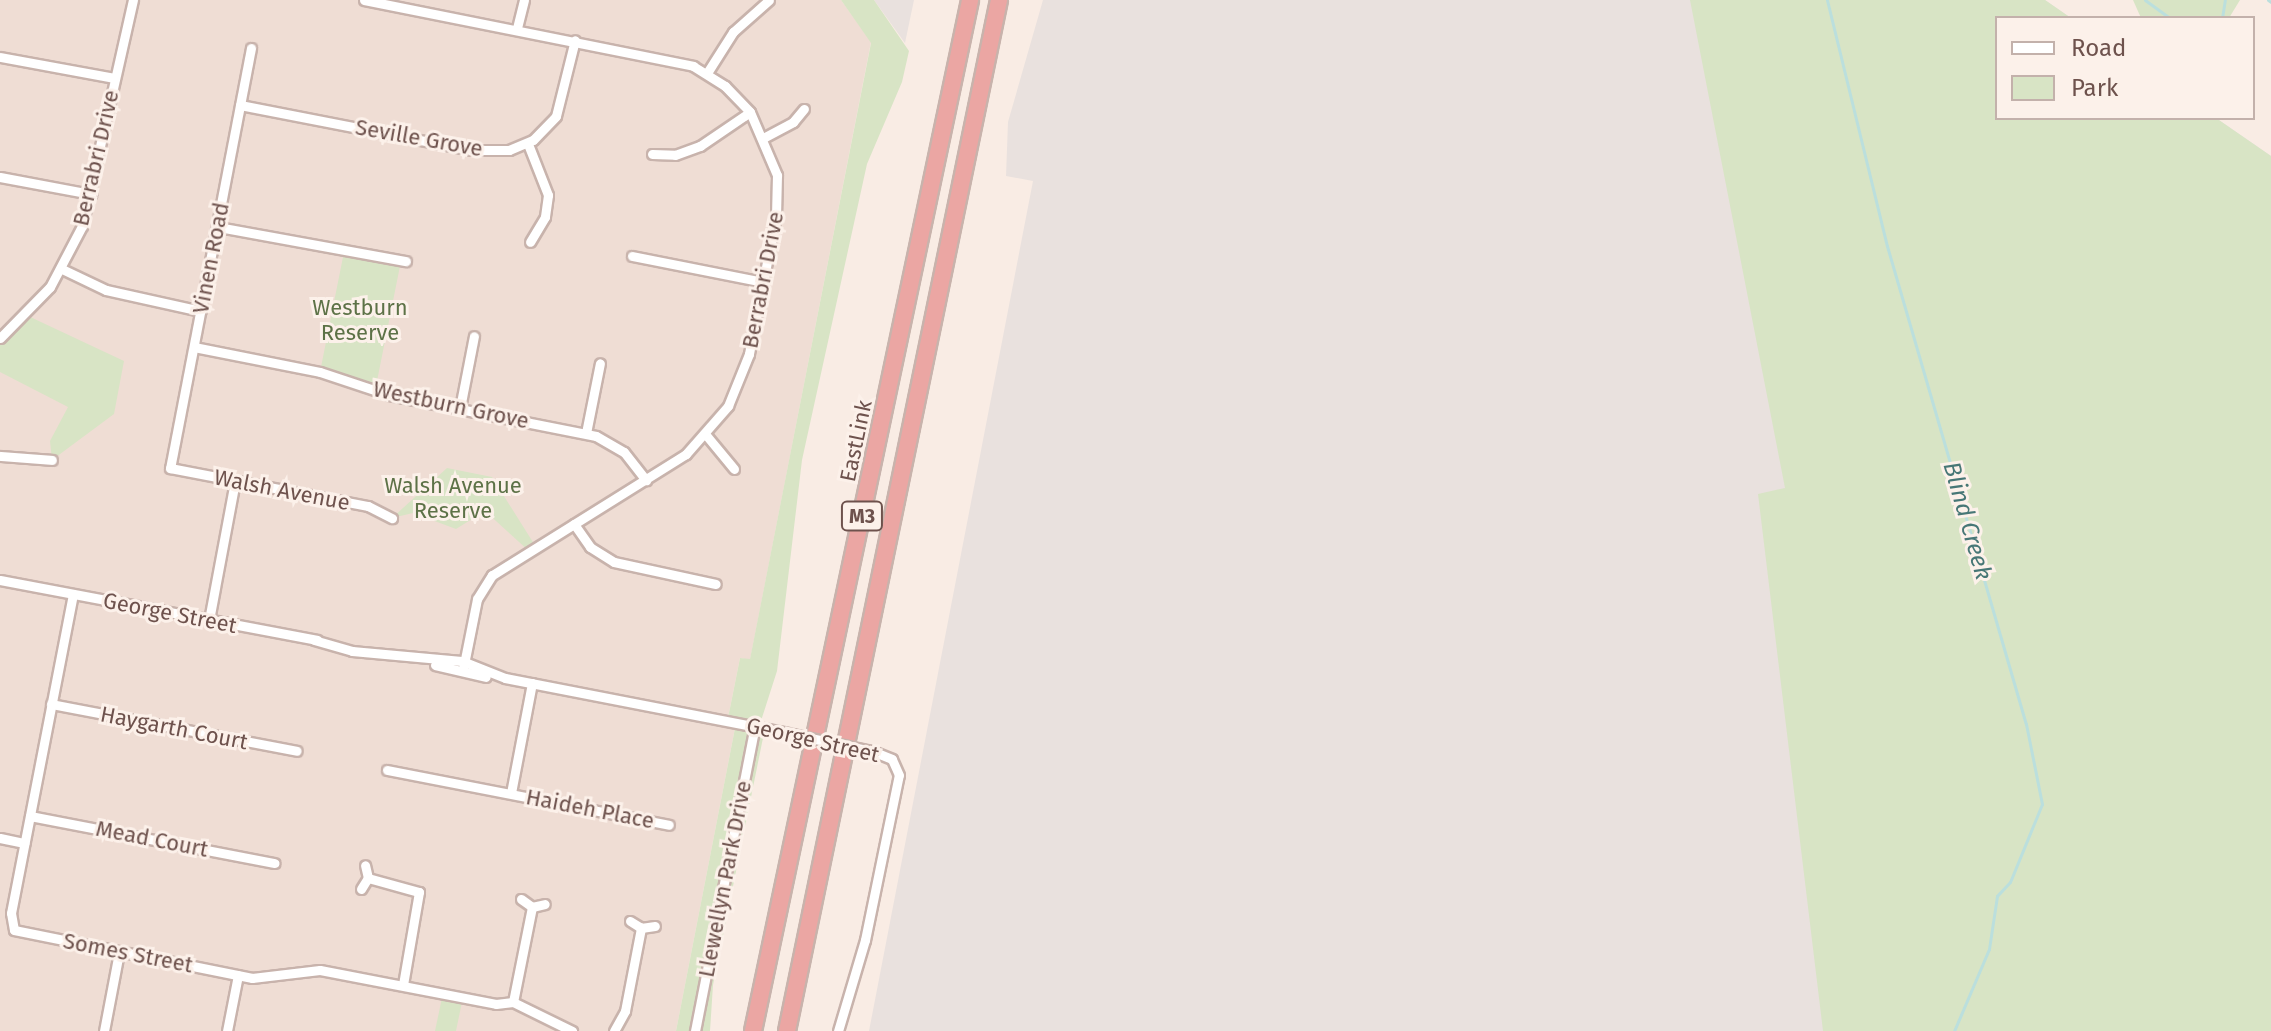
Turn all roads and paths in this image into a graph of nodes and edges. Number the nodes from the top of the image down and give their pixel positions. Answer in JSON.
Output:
{"nodes":[{"id":1,"x":133,"y":0,"type":"edge"},
{"id":2,"x":364,"y":0,"type":"edge"},
{"id":3,"x":524,"y":0,"type":"edge"},
{"id":4,"x":769,"y":0,"type":"edge"},
{"id":5,"x":970,"y":0,"type":"edge"},
{"id":6,"x":999,"y":0,"type":"edge"},
{"id":7,"x":517,"y":28,"type":"junction"},
{"id":8,"x":575,"y":40,"type":"junction"},
{"id":9,"x":251,"y":48,"type":"dead end"},
{"id":10,"x":0,"y":57,"type":"edge"},
{"id":11,"x":707,"y":73,"type":"junction"},
{"id":12,"x":114,"y":78,"type":"junction"},
{"id":13,"x":240,"y":105,"type":"junction"},
{"id":14,"x":804,"y":109,"type":"dead end"},
{"id":15,"x":750,"y":112,"type":"junction"},
{"id":16,"x":765,"y":137,"type":"junction"},
{"id":17,"x":528,"y":144,"type":"junction"},
{"id":18,"x":652,"y":154,"type":"dead end"},
{"id":19,"x":0,"y":177,"type":"edge"},
{"id":20,"x":91,"y":194,"type":"junction"},
{"id":21,"x":218,"y":227,"type":"junction"},
{"id":22,"x":530,"y":242,"type":"dead end"},
{"id":23,"x":632,"y":256,"type":"dead end"},
{"id":24,"x":406,"y":261,"type":"dead end"},
{"id":25,"x":62,"y":269,"type":"junction"},
{"id":26,"x":763,"y":282,"type":"junction"},
{"id":27,"x":201,"y":311,"type":"junction"},
{"id":28,"x":474,"y":336,"type":"dead end"},
{"id":29,"x":0,"y":338,"type":"edge"},
{"id":30,"x":194,"y":347,"type":"junction"},
{"id":31,"x":600,"y":363,"type":"dead end"},
{"id":32,"x":460,"y":408,"type":"junction"},
{"id":33,"x":586,"y":433,"type":"junction"},
{"id":34,"x":706,"y":435,"type":"junction"},
{"id":35,"x":0,"y":456,"type":"edge"},
{"id":36,"x":52,"y":460,"type":"dead end"},
{"id":37,"x":170,"y":468,"type":"joint"},
{"id":38,"x":734,"y":469,"type":"dead end"},
{"id":39,"x":646,"y":480,"type":"junction"},
{"id":40,"x":235,"y":481,"type":"junction"},
{"id":41,"x":392,"y":518,"type":"dead end"},
{"id":42,"x":574,"y":524,"type":"junction"},
{"id":43,"x":5,"y":581,"type":"edge"},
{"id":44,"x":716,"y":584,"type":"dead end"},
{"id":45,"x":73,"y":594,"type":"junction"},
{"id":46,"x":209,"y":620,"type":"junction"},
{"id":47,"x":464,"y":665,"type":"junction"},
{"id":48,"x":532,"y":683,"type":"junction"},
{"id":49,"x":51,"y":704,"type":"junction"},
{"id":50,"x":755,"y":726,"type":"junction"},
{"id":51,"x":297,"y":751,"type":"dead end"},
{"id":52,"x":387,"y":770,"type":"dead end"},
{"id":53,"x":511,"y":793,"type":"junction"},
{"id":54,"x":30,"y":816,"type":"junction"},
{"id":55,"x":669,"y":825,"type":"dead end"},
{"id":56,"x":0,"y":838,"type":"edge"},
{"id":57,"x":24,"y":843,"type":"junction"},
{"id":58,"x":275,"y":863,"type":"dead end"},
{"id":59,"x":365,"y":865,"type":"dead end"},
{"id":60,"x":368,"y":878,"type":"junction"},
{"id":61,"x":361,"y":889,"type":"dead end"},
{"id":62,"x":521,"y":899,"type":"dead end"},
{"id":63,"x":545,"y":904,"type":"dead end"},
{"id":64,"x":532,"y":907,"type":"junction"},
{"id":65,"x":630,"y":921,"type":"dead end"},
{"id":66,"x":655,"y":926,"type":"dead end"},
{"id":67,"x":641,"y":928,"type":"junction"},
{"id":68,"x":119,"y":952,"type":"junction"},
{"id":69,"x":238,"y":975,"type":"junction"},
{"id":70,"x":403,"y":985,"type":"junction"},
{"id":71,"x":513,"y":1002,"type":"junction"},
{"id":72,"x":104,"y":1031,"type":"edge"},
{"id":73,"x":227,"y":1031,"type":"edge"},
{"id":74,"x":572,"y":1031,"type":"edge"},
{"id":75,"x":614,"y":1031,"type":"edge"},
{"id":76,"x":695,"y":1031,"type":"edge"},
{"id":77,"x":753,"y":1031,"type":"edge"},
{"id":78,"x":787,"y":1031,"type":"edge"},
{"id":79,"x":838,"y":1031,"type":"edge"}],
"edges":[{"from":1,"to":12,"type":"street","name":"Berrabri Drive"},
{"from":2,"to":7,"type":"street","name":"Berrabri Drive"},
{"from":3,"to":7,"type":"street"},
{"from":4,"to":11,"type":"street"},
{"from":5,"to":77,"type":"highway","name":"EastLink","number":"M3"},
{"from":6,"to":78,"type":"highway","number":"M3"},
{"from":7,"to":8,"type":"street","name":"Berrabri Drive"},
{"from":8,"to":11,"type":"street","name":"Berrabri Drive"},
{"from":8,"to":17,"type":"street"},
{"from":9,"to":13,"type":"street","name":"Vinen Road"},
{"from":10,"to":12,"type":"street"},
{"from":11,"to":15,"type":"street","name":"Berrabri Drive"},
{"from":12,"to":20,"type":"street","name":"Berrabri Drive"},
{"from":13,"to":17,"type":"street","name":"Seville Grove"},
{"from":13,"to":21,"type":"street","name":"Vinen Road"},
{"from":14,"to":16,"type":"street"},
{"from":15,"to":16,"type":"street","name":"Berrabri Drive"},
{"from":15,"to":18,"type":"street"},
{"from":16,"to":26,"type":"street","name":"Berrabri Drive"},
{"from":17,"to":22,"type":"street"},
{"from":19,"to":20,"type":"street"},
{"from":20,"to":25,"type":"street","name":"Berrabri Drive"},
{"from":21,"to":24,"type":"street"},
{"from":21,"to":27,"type":"street","name":"Vinen Road"},
{"from":23,"to":26,"type":"street"},
{"from":25,"to":27,"type":"street"},
{"from":25,"to":29,"type":"street","name":"Berrabri Drive"},
{"from":26,"to":34,"type":"street","name":"Berrabri Drive"},
{"from":27,"to":30,"type":"street","name":"Vinen Road"},
{"from":28,"to":32,"type":"street"},
{"from":30,"to":32,"type":"street","name":"Westburn Grove"},
{"from":30,"to":37,"type":"street","name":"Vinen Road"},
{"from":31,"to":33,"type":"street"},
{"from":32,"to":33,"type":"street","name":"Westburn Grove"},
{"from":33,"to":39,"type":"street","name":"Westburn Grove"},
{"from":34,"to":38,"type":"street"},
{"from":34,"to":39,"type":"street","name":"Berrabri Drive"},
{"from":35,"to":36,"type":"street"},
{"from":37,"to":40,"type":"street","name":"Walsh Avenue"},
{"from":39,"to":42,"type":"street","name":"Berrabri Drive"},
{"from":40,"to":41,"type":"street","name":"Walsh Avenue"},
{"from":40,"to":46,"type":"street"},
{"from":42,"to":44,"type":"street"},
{"from":42,"to":47,"type":"street","name":"Berrabri Drive"},
{"from":43,"to":45,"type":"street","name":"George Street"},
{"from":45,"to":46,"type":"street","name":"George Street"},
{"from":45,"to":49,"type":"street","name":"Somes Street"},
{"from":46,"to":47,"type":"street","name":"George Street"},
{"from":47,"to":48,"type":"street","name":"George Street"},
{"from":48,"to":50,"type":"street","name":"George Street"},
{"from":48,"to":53,"type":"street","name":"Haideh Place"},
{"from":49,"to":51,"type":"street","name":"Haygarth Court"},
{"from":49,"to":54,"type":"street","name":"Somes Street"},
{"from":50,"to":76,"type":"street","name":"Llewellyn Park Drive"},
{"from":50,"to":79,"type":"street","name":"George Street","bridge":true},
{"from":52,"to":53,"type":"street","name":"Haideh Place"},
{"from":53,"to":55,"type":"street","name":"Haideh Place"},
{"from":54,"to":57,"type":"street","name":"Somes Street"},
{"from":54,"to":58,"type":"street","name":"Mead Court"},
{"from":56,"to":57,"type":"street"},
{"from":57,"to":68,"type":"street","name":"Somes Street"},
{"from":59,"to":60,"type":"street"},
{"from":60,"to":61,"type":"street"},
{"from":60,"to":70,"type":"street"},
{"from":62,"to":64,"type":"street"},
{"from":63,"to":64,"type":"street"},
{"from":64,"to":71,"type":"street"},
{"from":65,"to":67,"type":"street"},
{"from":66,"to":67,"type":"street"},
{"from":67,"to":75,"type":"street"},
{"from":68,"to":69,"type":"street","name":"Somes Street"},
{"from":68,"to":72,"type":"street"},
{"from":69,"to":70,"type":"street","name":"Somes Street"},
{"from":69,"to":73,"type":"street"},
{"from":70,"to":71,"type":"street","name":"Somes Street"},
{"from":71,"to":74,"type":"street","name":"Somes Street"}]}
